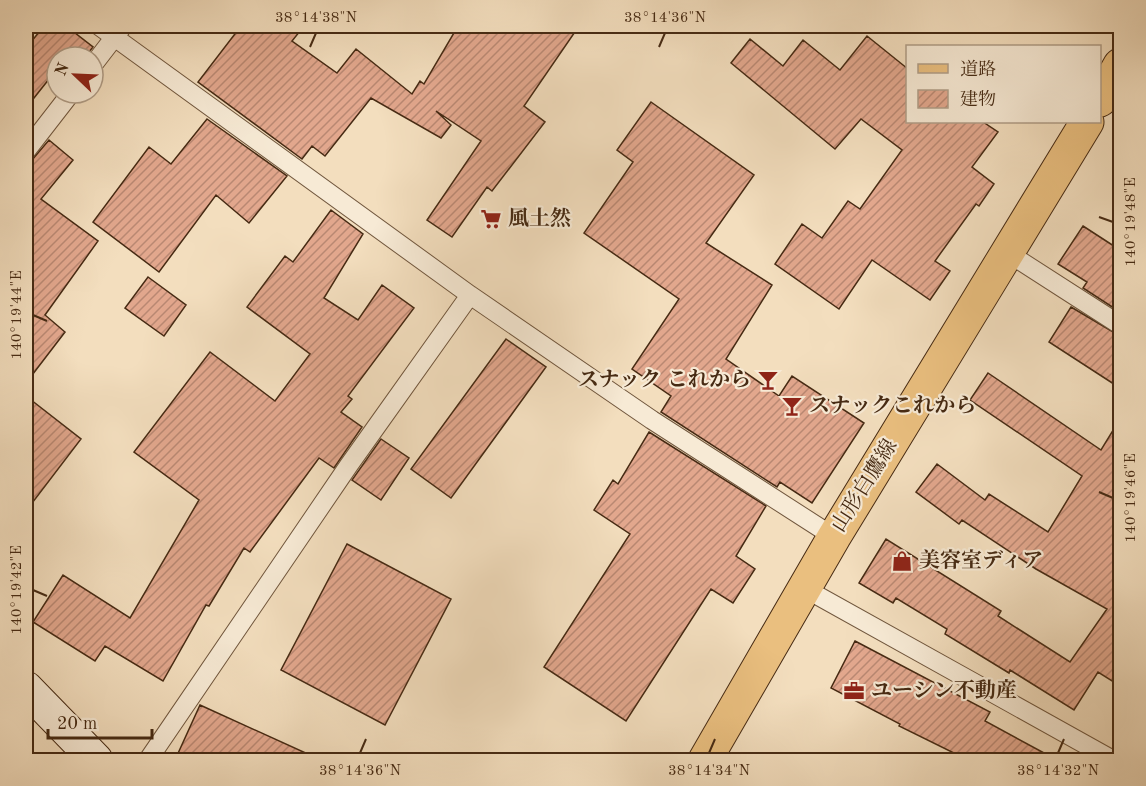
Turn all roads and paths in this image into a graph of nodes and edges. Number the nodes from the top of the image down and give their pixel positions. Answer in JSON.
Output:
{"nodes":[{"id":1,"x":99,"y":26,"type":"edge"},
{"id":2,"x":119,"y":31,"type":"edge"},
{"id":3,"x":105,"y":49,"type":"edge"},
{"id":4,"x":1120,"y":65,"type":"edge"},
{"id":5,"x":1101,"y":98,"type":"edge"},
{"id":6,"x":62,"y":105,"type":"edge"},
{"id":7,"x":1086,"y":123,"type":"edge"},
{"id":8,"x":26,"y":151,"type":"edge"},
{"id":9,"x":1008,"y":253,"type":"junction"},
{"id":10,"x":470,"y":295,"type":"junction"},
{"id":11,"x":1120,"y":325,"type":"edge"},
{"id":12,"x":834,"y":537,"type":"junction"},
{"id":13,"x":804,"y":588,"type":"junction"},
{"id":14,"x":26,"y":688,"type":"edge"},
{"id":15,"x":96,"y":760,"type":"edge"},
{"id":16,"x":148,"y":760,"type":"edge"},
{"id":17,"x":705,"y":760,"type":"edge"},
{"id":18,"x":1113,"y":760,"type":"edge"}],
"edges":[{"from":1,"to":2,"type":"lane"},
{"from":2,"to":3,"type":"lane"},
{"from":2,"to":10,"type":"lane"},
{"from":4,"to":5,"type":"main road"},
{"from":6,"to":8,"type":"lane"},
{"from":7,"to":9,"type":"main road","name":"山形白鷹線"},
{"from":9,"to":11,"type":"lane"},
{"from":9,"to":12,"type":"main road","name":"山形白鷹線"},
{"from":10,"to":12,"type":"lane"},
{"from":10,"to":16,"type":"lane"},
{"from":12,"to":13,"type":"main road","name":"山形白鷹線"},
{"from":13,"to":17,"type":"main road","name":"山形白鷹線"},
{"from":13,"to":18,"type":"lane"},
{"from":14,"to":15,"type":"street"}]}
